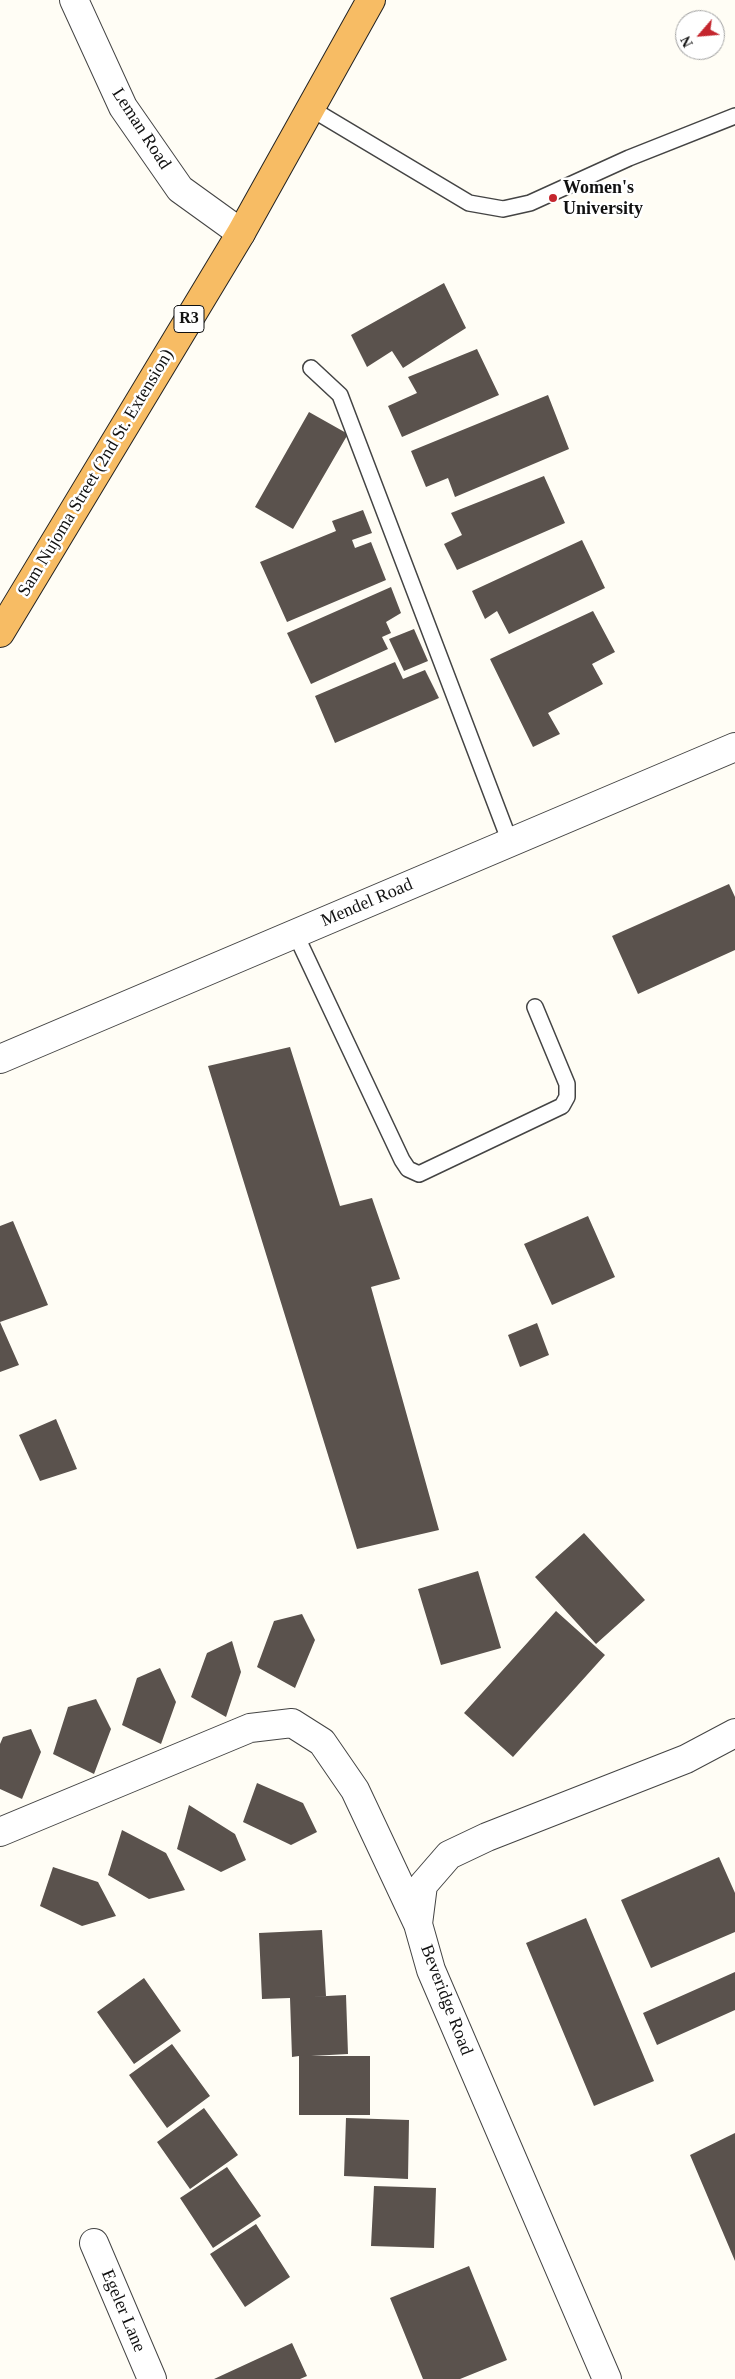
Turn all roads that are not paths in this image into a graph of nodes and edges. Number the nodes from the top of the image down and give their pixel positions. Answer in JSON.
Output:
{"nodes":[{"id":1,"x":74,"y":0,"type":"edge"},
{"id":2,"x":371,"y":0,"type":"edge"},
{"id":3,"x":310,"y":108,"type":"junction"},
{"id":4,"x":735,"y":116,"type":"edge"},
{"id":5,"x":241,"y":233,"type":"junction"},
{"id":6,"x":311,"y":368,"type":"dead end"},
{"id":7,"x":0,"y":633,"type":"edge"},
{"id":8,"x":735,"y":747,"type":"edge"},
{"id":9,"x":510,"y":842,"type":"junction"},
{"id":10,"x":295,"y":933,"type":"junction"},
{"id":11,"x":535,"y":1007,"type":"dead end"},
{"id":12,"x":0,"y":1059,"type":"edge"},
{"id":13,"x":735,"y":1733,"type":"edge"},
{"id":14,"x":0,"y":1832,"type":"edge"},
{"id":15,"x":418,"y":1924,"type":"junction"},
{"id":16,"x":94,"y":2243,"type":"dead end"},
{"id":17,"x":152,"y":2379,"type":"edge"},
{"id":18,"x":607,"y":2379,"type":"edge"}],
"edges":[{"from":1,"to":5,"type":"street","name":"Leman Road"},
{"from":2,"to":3,"type":"highway","name":"Sam Nujoma Street (2nd St. Extension)","number":"R3"},
{"from":3,"to":4,"type":"lane"},
{"from":3,"to":5,"type":"highway","name":"Sam Nujoma Street (2nd St. Extension)","number":"R3"},
{"from":5,"to":7,"type":"highway","name":"Sam Nujoma Street (2nd St. Extension)","number":"R3"},
{"from":6,"to":9,"type":"lane"},
{"from":8,"to":9,"type":"street","name":"Mendel Road"},
{"from":9,"to":10,"type":"street","name":"Mendel Road"},
{"from":10,"to":11,"type":"lane"},
{"from":10,"to":12,"type":"street","name":"Mendel Road"},
{"from":13,"to":15,"type":"street","name":"Beveridge Road"},
{"from":14,"to":15,"type":"street"},
{"from":15,"to":18,"type":"street","name":"Beveridge Road"},
{"from":16,"to":17,"type":"street","name":"Egeler Lane"}]}
